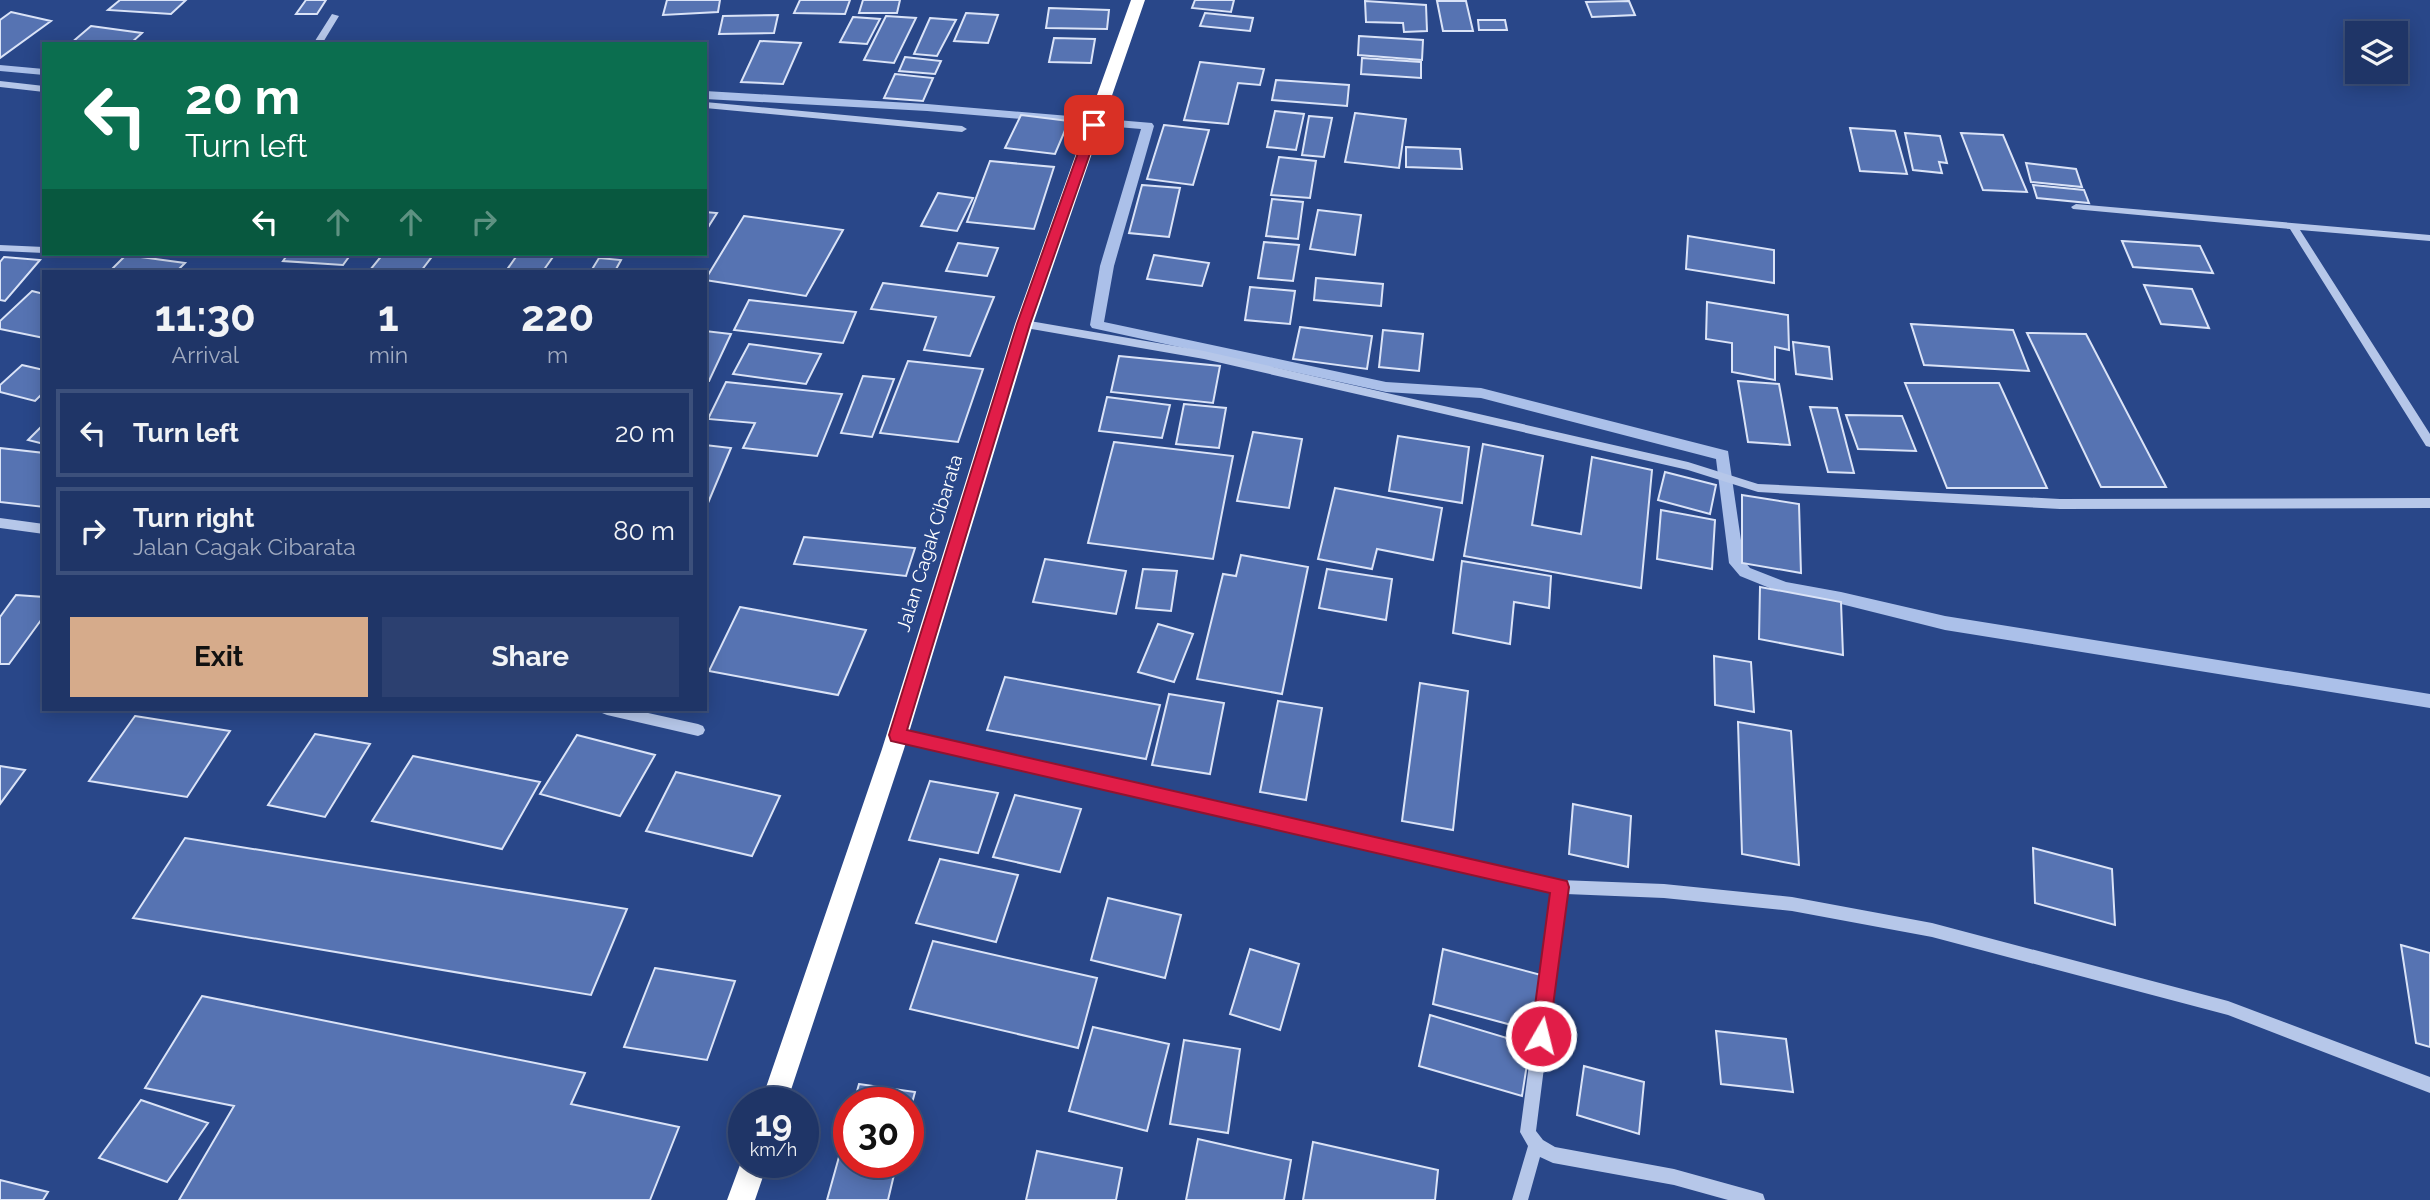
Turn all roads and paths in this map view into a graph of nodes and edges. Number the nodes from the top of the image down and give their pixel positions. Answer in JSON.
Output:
{"nodes":[{"id":1,"x":1138,"y":0,"type":"edge"},
{"id":2,"x":335,"y":16,"type":"dead end"},
{"id":3,"x":318,"y":42,"type":"edge"},
{"id":4,"x":0,"y":84,"type":"edge"},
{"id":5,"x":42,"y":89,"type":"edge"},
{"id":6,"x":707,"y":105,"type":"edge"},
{"id":7,"x":961,"y":129,"type":"dead end"},
{"id":8,"x":2076,"y":207,"type":"dead end"},
{"id":9,"x":2294,"y":226,"type":"junction"},
{"id":10,"x":2430,"y":238,"type":"edge"},
{"id":11,"x":0,"y":248,"type":"edge"},
{"id":12,"x":42,"y":250,"type":"edge"},
{"id":13,"x":1024,"y":324,"type":"junction"},
{"id":14,"x":2430,"y":443,"type":"edge"},
{"id":15,"x":2430,"y":503,"type":"edge"},
{"id":16,"x":0,"y":523,"type":"edge"},
{"id":17,"x":42,"y":529,"type":"edge"},
{"id":18,"x":616,"y":711,"type":"edge"},
{"id":19,"x":698,"y":730,"type":"dead end"},
{"id":20,"x":897,"y":735,"type":"junction"},
{"id":21,"x":1560,"y":887,"type":"junction"},
{"id":22,"x":2430,"y":1085,"type":"edge"},
{"id":23,"x":779,"y":1087,"type":"edge"},
{"id":24,"x":1536,"y":1144,"type":"junction"},
{"id":25,"x":749,"y":1178,"type":"edge"},
{"id":26,"x":741,"y":1200,"type":"edge"},
{"id":27,"x":1520,"y":1200,"type":"edge"},
{"id":28,"x":1757,"y":1200,"type":"edge"}],
"edges":[{"from":1,"to":13,"type":"highway","name":"Jalan Cagak Cibarata"},
{"from":2,"to":3,"type":"street"},
{"from":4,"to":5,"type":"street"},
{"from":6,"to":7,"type":"street"},
{"from":8,"to":9,"type":"street"},
{"from":9,"to":10,"type":"street"},
{"from":9,"to":14,"type":"street"},
{"from":11,"to":12,"type":"street"},
{"from":13,"to":15,"type":"street"},
{"from":13,"to":20,"type":"highway","name":"Jalan Cagak Cibarata"},
{"from":16,"to":17,"type":"street"},
{"from":18,"to":19,"type":"street"},
{"from":20,"to":21,"type":"street"},
{"from":20,"to":23,"type":"highway","name":"Jalan Cagak Cibarata"},
{"from":21,"to":22,"type":"street"},
{"from":21,"to":24,"type":"street"},
{"from":24,"to":27,"type":"street"},
{"from":24,"to":28,"type":"street"},
{"from":25,"to":26,"type":"highway"}]}
